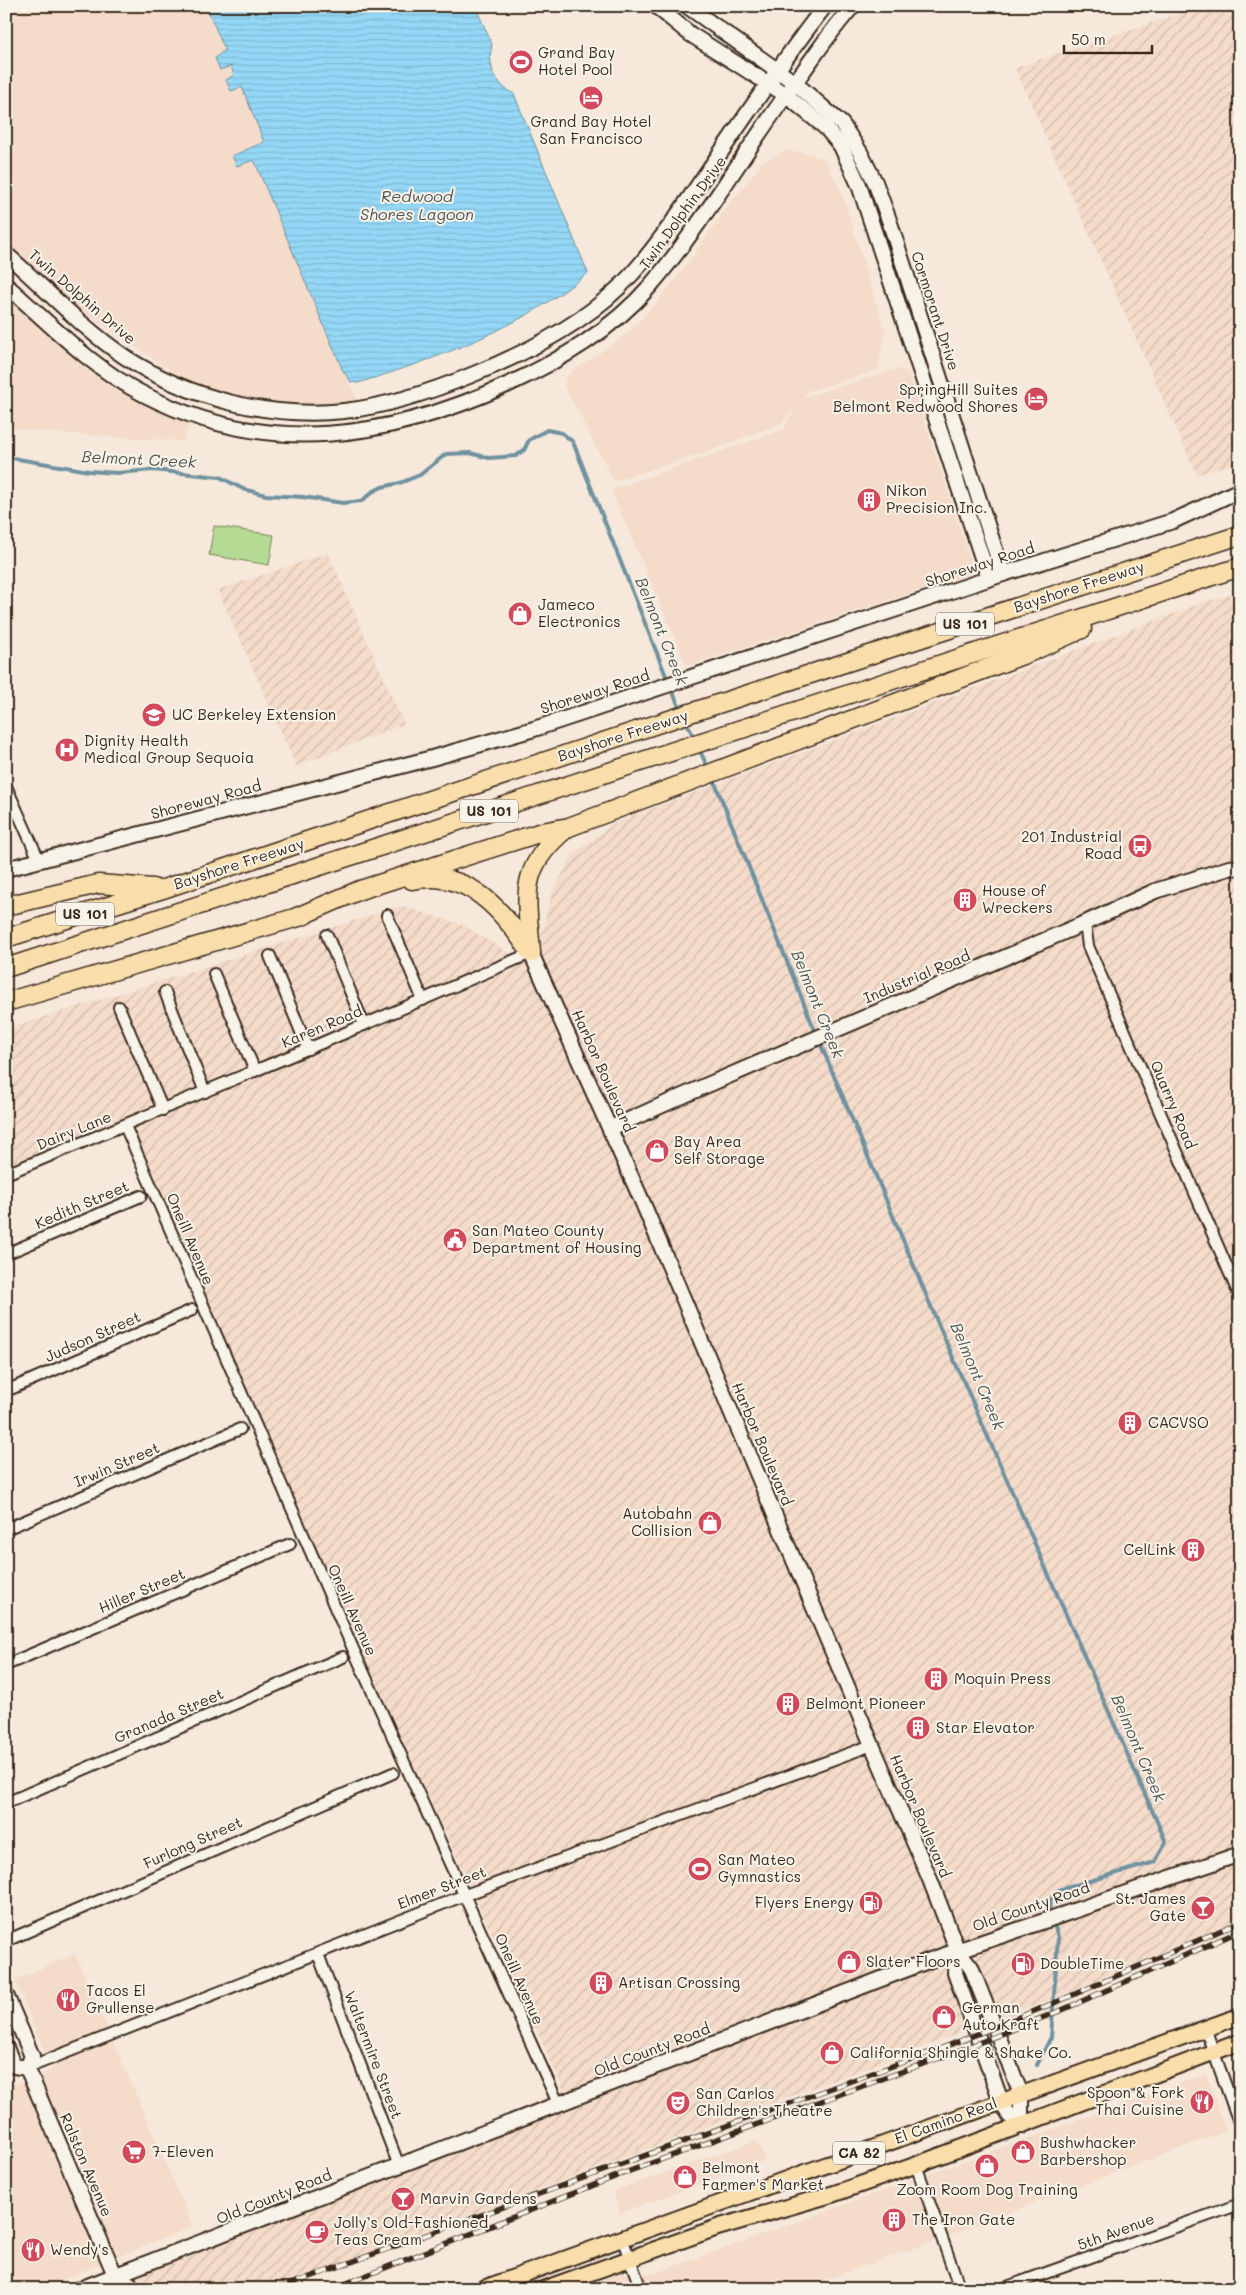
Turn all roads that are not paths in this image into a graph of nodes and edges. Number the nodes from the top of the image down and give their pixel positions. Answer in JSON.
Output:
{"nodes":[{"id":1,"x":656,"y":6,"type":"edge"},
{"id":2,"x":687,"y":6,"type":"edge"},
{"id":3,"x":825,"y":6,"type":"edge"},
{"id":4,"x":853,"y":6,"type":"edge"},
{"id":5,"x":777,"y":71,"type":"junction"},
{"id":6,"x":795,"y":83,"type":"junction"},
{"id":7,"x":768,"y":85,"type":"junction"},
{"id":8,"x":786,"y":95,"type":"junction"},
{"id":9,"x":6,"y":254,"type":"edge"},
{"id":10,"x":6,"y":285,"type":"edge"},
{"id":11,"x":1240,"y":490,"type":"edge"},
{"id":12,"x":1240,"y":535,"type":"edge"},
{"id":13,"x":1240,"y":567,"type":"edge"},
{"id":14,"x":1003,"y":574,"type":"junction"},
{"id":15,"x":989,"y":579,"type":"junction"},
{"id":16,"x":1176,"y":588,"type":"junction"},
{"id":17,"x":6,"y":786,"type":"edge"},
{"id":18,"x":569,"y":827,"type":"junction"},
{"id":19,"x":39,"y":860,"type":"junction"},
{"id":20,"x":1240,"y":867,"type":"edge"},
{"id":21,"x":6,"y":868,"type":"edge"},
{"id":22,"x":163,"y":889,"type":"junction"},
{"id":23,"x":6,"y":906,"type":"edge"},
{"id":24,"x":388,"y":915,"type":"dead end"},
{"id":25,"x":295,"y":918,"type":"junction"},
{"id":26,"x":1084,"y":923,"type":"junction"},
{"id":27,"x":327,"y":936,"type":"dead end"},
{"id":28,"x":6,"y":938,"type":"edge"},
{"id":29,"x":531,"y":953,"type":"junction"},
{"id":30,"x":270,"y":956,"type":"dead end"},
{"id":31,"x":6,"y":968,"type":"edge"},
{"id":32,"x":214,"y":974,"type":"dead end"},
{"id":33,"x":164,"y":992,"type":"dead end"},
{"id":34,"x":424,"y":1000,"type":"junction"},
{"id":35,"x":6,"y":1002,"type":"edge"},
{"id":36,"x":119,"y":1007,"type":"dead end"},
{"id":37,"x":364,"y":1025,"type":"junction"},
{"id":38,"x":308,"y":1049,"type":"junction"},
{"id":39,"x":255,"y":1071,"type":"junction"},
{"id":40,"x":205,"y":1092,"type":"junction"},
{"id":41,"x":163,"y":1110,"type":"junction"},
{"id":42,"x":125,"y":1126,"type":"junction"},
{"id":43,"x":611,"y":1128,"type":"junction"},
{"id":44,"x":6,"y":1174,"type":"edge"},
{"id":45,"x":141,"y":1196,"type":"dead end"},
{"id":46,"x":6,"y":1254,"type":"edge"},
{"id":47,"x":1240,"y":1297,"type":"edge"},
{"id":48,"x":192,"y":1310,"type":"dead end"},
{"id":49,"x":6,"y":1391,"type":"edge"},
{"id":50,"x":240,"y":1429,"type":"dead end"},
{"id":51,"x":6,"y":1529,"type":"edge"},
{"id":52,"x":290,"y":1544,"type":"dead end"},
{"id":53,"x":343,"y":1657,"type":"dead end"},
{"id":54,"x":6,"y":1665,"type":"edge"},
{"id":55,"x":872,"y":1745,"type":"junction"},
{"id":56,"x":393,"y":1772,"type":"dead end"},
{"id":57,"x":6,"y":1803,"type":"edge"},
{"id":58,"x":1240,"y":1854,"type":"edge"},
{"id":59,"x":465,"y":1895,"type":"junction"},
{"id":60,"x":6,"y":1941,"type":"edge"},
{"id":61,"x":957,"y":1949,"type":"junction"},
{"id":62,"x":318,"y":1954,"type":"junction"},
{"id":63,"x":6,"y":1995,"type":"edge"},
{"id":64,"x":1240,"y":2016,"type":"edge"},
{"id":65,"x":1205,"y":2028,"type":"junction"},
{"id":66,"x":1240,"y":2042,"type":"edge"},
{"id":67,"x":6,"y":2048,"type":"edge"},
{"id":68,"x":1214,"y":2052,"type":"junction"},
{"id":69,"x":27,"y":2068,"type":"junction"},
{"id":70,"x":1020,"y":2094,"type":"junction"},
{"id":71,"x":1001,"y":2101,"type":"junction"},
{"id":72,"x":558,"y":2103,"type":"junction"},
{"id":73,"x":1240,"y":2125,"type":"edge"},
{"id":74,"x":1021,"y":2126,"type":"junction"},
{"id":75,"x":916,"y":2165,"type":"junction"},
{"id":76,"x":399,"y":2166,"type":"junction"},
{"id":77,"x":1240,"y":2204,"type":"edge"},
{"id":78,"x":622,"y":2238,"type":"junction"},
{"id":79,"x":631,"y":2258,"type":"junction"},
{"id":80,"x":115,"y":2275,"type":"junction"},
{"id":81,"x":80,"y":2289,"type":"edge"},
{"id":82,"x":112,"y":2289,"type":"edge"},
{"id":83,"x":132,"y":2289,"type":"edge"},
{"id":84,"x":482,"y":2289,"type":"edge"},
{"id":85,"x":544,"y":2289,"type":"edge"},
{"id":86,"x":641,"y":2289,"type":"edge"},
{"id":87,"x":960,"y":2289,"type":"edge"},
{"id":88,"x":1001,"y":2289,"type":"edge"}],
"edges":[{"from":1,"to":7,"type":"main road"},
{"from":2,"to":5,"type":"main road","name":"Cormorant Drive"},
{"from":3,"to":5,"type":"main road","name":"Twin Dolphin Drive"},
{"from":4,"to":6,"type":"main road","name":"Twin Dolphin Drive"},
{"from":5,"to":6,"type":"main road","name":"Cormorant Drive"},
{"from":5,"to":7,"type":"main road","name":"Twin Dolphin Drive"},
{"from":6,"to":8,"type":"main road","name":"Twin Dolphin Drive"},
{"from":6,"to":14,"type":"main road","name":"Cormorant Drive"},
{"from":7,"to":8,"type":"main road"},
{"from":7,"to":9,"type":"main road","name":"Twin Dolphin Drive"},
{"from":8,"to":10,"type":"main road","name":"Twin Dolphin Drive"},
{"from":8,"to":15,"type":"main road"},
{"from":11,"to":14,"type":"main road","name":"Shoreway Road"},
{"from":12,"to":22,"type":"highway","name":"Bayshore Freeway","number":"US 101"},
{"from":13,"to":16,"type":"highway","name":"Bayshore Freeway","number":"US 101"},
{"from":14,"to":15,"type":"main road","name":"Shoreway Road"},
{"from":15,"to":19,"type":"main road","name":"Shoreway Road"},
{"from":16,"to":18,"type":"highway"},
{"from":16,"to":31,"type":"highway","name":"Bayshore Freeway","number":"US 101"},
{"from":17,"to":19,"type":"street"},
{"from":18,"to":25,"type":"highway"},
{"from":18,"to":29,"type":"highway"},
{"from":19,"to":21,"type":"main road","name":"Shoreway Road"},
{"from":20,"to":26,"type":"main road","name":"Industrial Road"},
{"from":22,"to":23,"type":"highway"},
{"from":22,"to":28,"type":"highway","name":"Bayshore Freeway","number":"US 101"},
{"from":24,"to":34,"type":"street"},
{"from":25,"to":29,"type":"highway"},
{"from":25,"to":35,"type":"highway"},
{"from":26,"to":43,"type":"main road","name":"Industrial Road"},
{"from":26,"to":47,"type":"street","name":"Quarry Road"},
{"from":27,"to":37,"type":"street"},
{"from":29,"to":34,"type":"street","name":"Karen Road"},
{"from":29,"to":43,"type":"main road","name":"Harbor Boulevard"},
{"from":30,"to":38,"type":"street"},
{"from":32,"to":39,"type":"street"},
{"from":33,"to":40,"type":"street"},
{"from":34,"to":37,"type":"street","name":"Karen Road"},
{"from":36,"to":41,"type":"street"},
{"from":37,"to":38,"type":"street","name":"Karen Road"},
{"from":38,"to":39,"type":"street","name":"Karen Road"},
{"from":39,"to":40,"type":"street","name":"Karen Road"},
{"from":40,"to":41,"type":"street","name":"Karen Road"},
{"from":41,"to":42,"type":"street","name":"Karen Road"},
{"from":42,"to":44,"type":"street","name":"Dairy Lane"},
{"from":42,"to":59,"type":"street","name":"Oneill Avenue"},
{"from":43,"to":55,"type":"main road","name":"Harbor Boulevard"},
{"from":45,"to":46,"type":"street","name":"Kedith Street"},
{"from":48,"to":49,"type":"street","name":"Judson Street"},
{"from":50,"to":51,"type":"street","name":"Irwin Street"},
{"from":52,"to":54,"type":"street","name":"Hiller Street"},
{"from":53,"to":57,"type":"street","name":"Granada Street"},
{"from":55,"to":59,"type":"street","name":"Elmer Street"},
{"from":55,"to":61,"type":"main road","name":"Harbor Boulevard"},
{"from":56,"to":60,"type":"street","name":"Furlong Street"},
{"from":58,"to":61,"type":"main road","name":"Old County Road"},
{"from":59,"to":62,"type":"street","name":"Elmer Street"},
{"from":59,"to":72,"type":"street","name":"Oneill Avenue"},
{"from":61,"to":70,"type":"main road","name":"Harbor Boulevard"},
{"from":61,"to":71,"type":"main road","name":"Harbor Boulevard"},
{"from":61,"to":72,"type":"main road","name":"Old County Road"},
{"from":62,"to":69,"type":"street","name":"Elmer Street"},
{"from":62,"to":76,"type":"street","name":"Waltermire Street"},
{"from":63,"to":69,"type":"main road","name":"Ralston Avenue"},
{"from":64,"to":65,"type":"main road","name":"El Camino Real","number":"CA 82"},
{"from":65,"to":68,"type":"street"},
{"from":65,"to":70,"type":"main road","name":"El Camino Real","number":"CA 82"},
{"from":66,"to":68,"type":"main road","name":"El Camino Real","number":"CA 82"},
{"from":67,"to":69,"type":"main road"},
{"from":68,"to":73,"type":"street"},
{"from":68,"to":74,"type":"main road","name":"El Camino Real","number":"CA 82"},
{"from":69,"to":80,"type":"main road","name":"Ralston Avenue"},
{"from":70,"to":71,"type":"main road","name":"El Camino Real","number":"CA 82"},
{"from":70,"to":74,"type":"main road","name":"Harbor Boulevard"},
{"from":71,"to":74,"type":"main road","name":"Harbor Boulevard"},
{"from":71,"to":78,"type":"main road","name":"El Camino Real","number":"CA 82"},
{"from":72,"to":76,"type":"main road","name":"Old County Road"},
{"from":74,"to":75,"type":"main road","name":"El Camino Real","number":"CA 82"},
{"from":75,"to":79,"type":"main road","name":"El Camino Real","number":"CA 82"},
{"from":75,"to":87,"type":"street"},
{"from":76,"to":80,"type":"main road","name":"Old County Road"},
{"from":77,"to":88,"type":"street","name":"5th Avenue"},
{"from":78,"to":79,"type":"street"},
{"from":78,"to":84,"type":"main road","name":"El Camino Real","number":"CA 82"},
{"from":79,"to":85,"type":"main road","name":"El Camino Real","number":"CA 82"},
{"from":79,"to":86,"type":"street"},
{"from":80,"to":81,"type":"main road","name":"Old County Road"},
{"from":80,"to":82,"type":"main road"},
{"from":80,"to":83,"type":"main road","name":"Ralston Avenue"}]}
